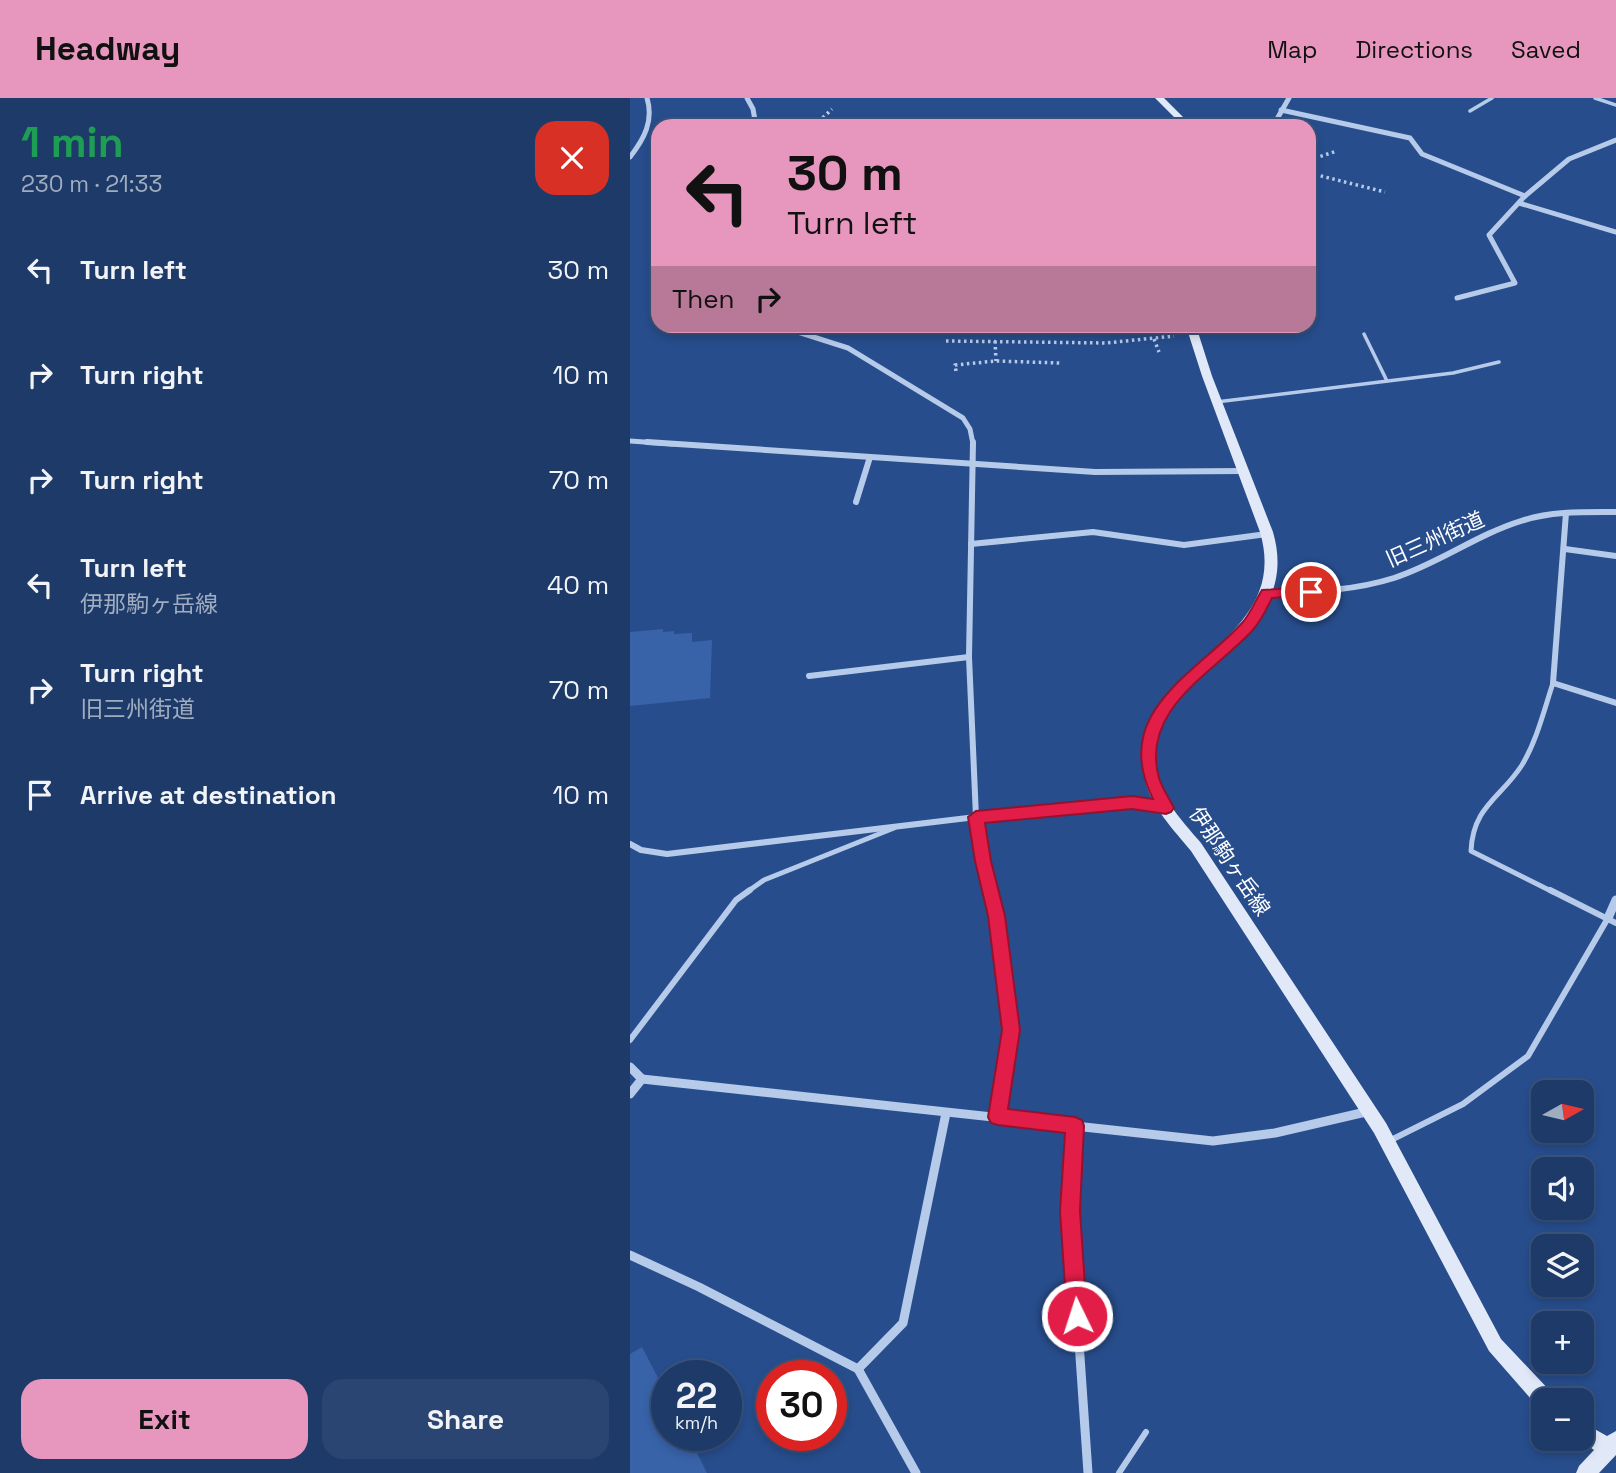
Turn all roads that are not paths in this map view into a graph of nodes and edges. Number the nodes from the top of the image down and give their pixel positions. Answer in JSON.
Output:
{"nodes":[{"id":1,"x":647,"y":98,"type":"edge"},
{"id":2,"x":747,"y":98,"type":"edge"},
{"id":3,"x":1159,"y":98,"type":"edge"},
{"id":4,"x":1289,"y":98,"type":"edge"},
{"id":5,"x":1492,"y":98,"type":"edge"},
{"id":6,"x":1595,"y":98,"type":"edge"},
{"id":7,"x":1616,"y":105,"type":"edge"},
{"id":8,"x":1281,"y":110,"type":"junction"},
{"id":9,"x":1470,"y":111,"type":"dead end"},
{"id":10,"x":754,"y":119,"type":"edge"},
{"id":11,"x":1181,"y":119,"type":"edge"},
{"id":12,"x":1276,"y":119,"type":"edge"},
{"id":13,"x":1615,"y":141,"type":"edge"},
{"id":14,"x":631,"y":154,"type":"edge"},
{"id":15,"x":1525,"y":196,"type":"junction"},
{"id":16,"x":1519,"y":203,"type":"junction"},
{"id":17,"x":1616,"y":232,"type":"edge"},
{"id":18,"x":1457,"y":298,"type":"dead end"},
{"id":19,"x":801,"y":333,"type":"edge"},
{"id":20,"x":1193,"y":333,"type":"edge"},
{"id":21,"x":1364,"y":334,"type":"dead end"},
{"id":22,"x":1499,"y":362,"type":"dead end"},
{"id":23,"x":1387,"y":381,"type":"junction"},
{"id":24,"x":1216,"y":401,"type":"junction"},
{"id":25,"x":630,"y":441,"type":"edge"},
{"id":26,"x":870,"y":457,"type":"junction"},
{"id":27,"x":971,"y":464,"type":"junction"},
{"id":28,"x":1242,"y":471,"type":"junction"},
{"id":29,"x":856,"y":502,"type":"dead end"},
{"id":30,"x":1616,"y":512,"type":"edge"},
{"id":31,"x":1566,"y":513,"type":"junction"},
{"id":32,"x":1267,"y":534,"type":"junction"},
{"id":33,"x":971,"y":544,"type":"junction"},
{"id":34,"x":1565,"y":549,"type":"junction"},
{"id":35,"x":1616,"y":556,"type":"edge"},
{"id":36,"x":1267,"y":594,"type":"junction"},
{"id":37,"x":969,"y":657,"type":"junction"},
{"id":38,"x":809,"y":676,"type":"dead end"},
{"id":39,"x":1553,"y":683,"type":"junction"},
{"id":40,"x":1616,"y":703,"type":"edge"},
{"id":41,"x":1166,"y":808,"type":"junction"},
{"id":42,"x":976,"y":817,"type":"junction"},
{"id":43,"x":896,"y":827,"type":"junction"},
{"id":44,"x":630,"y":844,"type":"edge"},
{"id":45,"x":1616,"y":900,"type":"edge"},
{"id":46,"x":1612,"y":920,"type":"edge"},
{"id":47,"x":630,"y":1040,"type":"edge"},
{"id":48,"x":630,"y":1067,"type":"edge"},
{"id":49,"x":642,"y":1079,"type":"junction"},
{"id":50,"x":630,"y":1094,"type":"edge"},
{"id":51,"x":1370,"y":1111,"type":"junction"},
{"id":52,"x":946,"y":1113,"type":"junction"},
{"id":53,"x":998,"y":1117,"type":"junction"},
{"id":54,"x":1075,"y":1126,"type":"junction"},
{"id":55,"x":1388,"y":1142,"type":"junction"},
{"id":56,"x":630,"y":1255,"type":"edge"},
{"id":57,"x":858,"y":1369,"type":"junction"},
{"id":58,"x":1534,"y":1388,"type":"edge"},
{"id":59,"x":1146,"y":1432,"type":"dead end"},
{"id":60,"x":1594,"y":1437,"type":"edge"},
{"id":61,"x":1614,"y":1447,"type":"edge"},
{"id":62,"x":916,"y":1473,"type":"edge"},
{"id":63,"x":1088,"y":1473,"type":"edge"},
{"id":64,"x":1119,"y":1473,"type":"edge"},
{"id":65,"x":1586,"y":1473,"type":"edge"}],
"edges":[{"from":1,"to":14,"type":"street"},
{"from":2,"to":10,"type":"street"},
{"from":3,"to":11,"type":"main road"},
{"from":4,"to":8,"type":"street"},
{"from":5,"to":9,"type":"lane"},
{"from":6,"to":7,"type":"lane"},
{"from":8,"to":12,"type":"street"},
{"from":8,"to":15,"type":"street"},
{"from":13,"to":15,"type":"street"},
{"from":15,"to":16,"type":"street"},
{"from":16,"to":17,"type":"street"},
{"from":16,"to":18,"type":"street"},
{"from":19,"to":27,"type":"street"},
{"from":20,"to":24,"type":"main road","name":"伊那駒ヶ岳線"},
{"from":21,"to":23,"type":"lane"},
{"from":22,"to":23,"type":"lane"},
{"from":23,"to":24,"type":"lane"},
{"from":24,"to":28,"type":"main road","name":"伊那駒ヶ岳線"},
{"from":25,"to":26,"type":"street"},
{"from":26,"to":27,"type":"street"},
{"from":26,"to":29,"type":"street"},
{"from":27,"to":28,"type":"street"},
{"from":27,"to":33,"type":"street"},
{"from":28,"to":32,"type":"main road","name":"伊那駒ヶ岳線"},
{"from":30,"to":31,"type":"street","name":"旧三州街道"},
{"from":31,"to":34,"type":"street"},
{"from":31,"to":36,"type":"street","name":"旧三州街道"},
{"from":32,"to":33,"type":"street"},
{"from":32,"to":36,"type":"main road","name":"伊那駒ヶ岳線"},
{"from":33,"to":37,"type":"street"},
{"from":34,"to":35,"type":"street"},
{"from":34,"to":39,"type":"street"},
{"from":36,"to":41,"type":"main road","name":"伊那駒ヶ岳線"},
{"from":37,"to":38,"type":"street"},
{"from":37,"to":42,"type":"street"},
{"from":39,"to":40,"type":"street"},
{"from":39,"to":46,"type":"lane"},
{"from":41,"to":42,"type":"street"},
{"from":41,"to":51,"type":"main road","name":"伊那駒ヶ岳線"},
{"from":42,"to":43,"type":"street"},
{"from":42,"to":53,"type":"street"},
{"from":43,"to":44,"type":"street"},
{"from":43,"to":47,"type":"lane"},
{"from":45,"to":46,"type":"street"},
{"from":46,"to":55,"type":"lane"},
{"from":48,"to":49,"type":"street"},
{"from":49,"to":50,"type":"street"},
{"from":49,"to":52,"type":"street"},
{"from":51,"to":54,"type":"street"},
{"from":51,"to":55,"type":"main road","name":"伊那駒ヶ岳線"},
{"from":52,"to":53,"type":"street"},
{"from":52,"to":57,"type":"street"},
{"from":53,"to":54,"type":"street"},
{"from":54,"to":63,"type":"street"},
{"from":55,"to":58,"type":"main road","name":"伊那駒ヶ岳線"},
{"from":56,"to":57,"type":"street"},
{"from":57,"to":62,"type":"street"},
{"from":59,"to":64,"type":"lane"},
{"from":60,"to":61,"type":"main road"},
{"from":61,"to":65,"type":"main road"}]}
